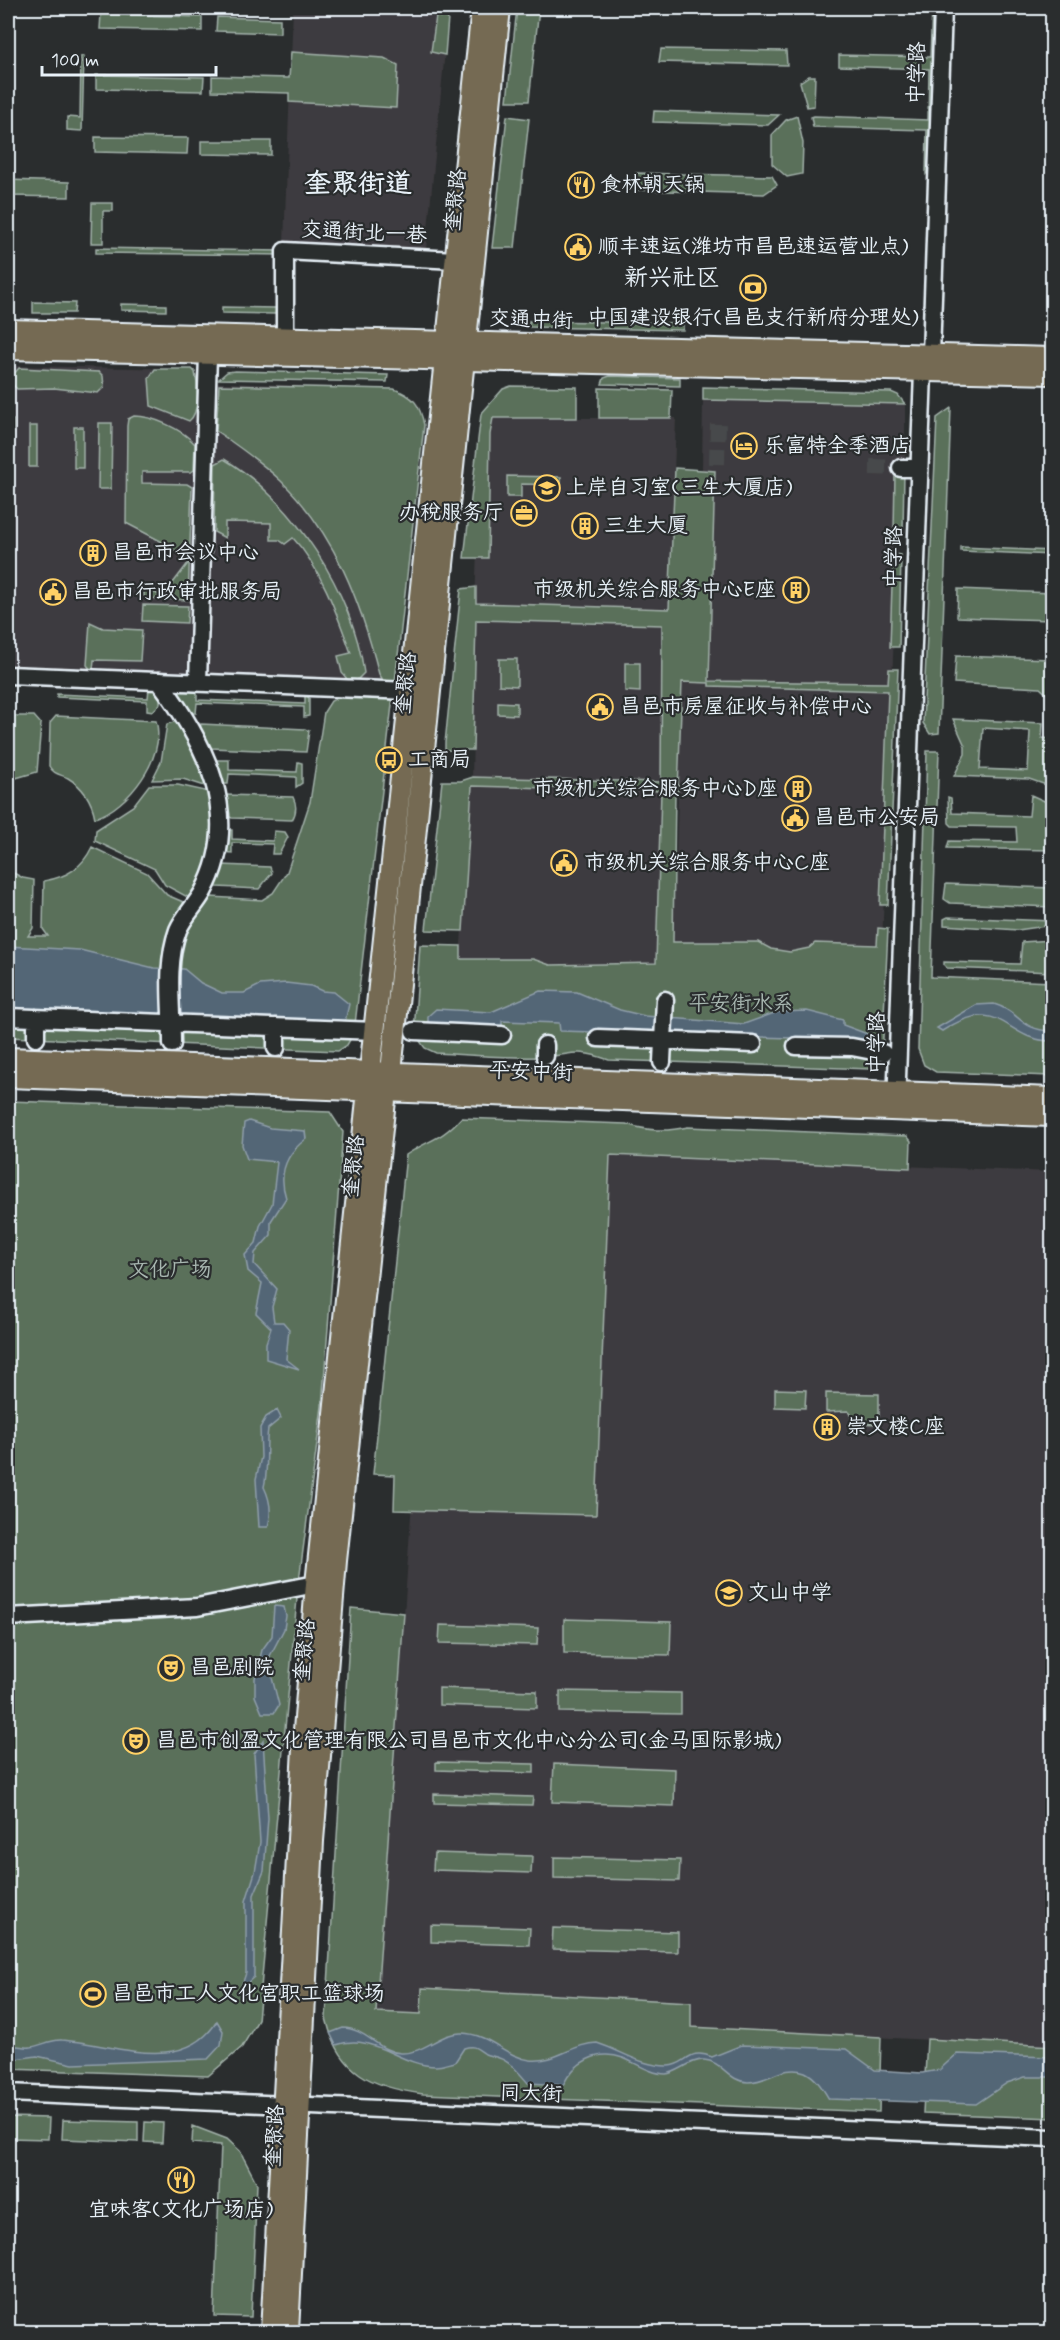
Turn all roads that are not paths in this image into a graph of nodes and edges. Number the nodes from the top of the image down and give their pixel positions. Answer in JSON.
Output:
{"nodes":[{"id":1,"x":482,"y":8,"type":"edge"},
{"id":2,"x":500,"y":8,"type":"edge"},
{"id":3,"x":943,"y":8,"type":"edge"},
{"id":4,"x":455,"y":260,"type":"junction"},
{"id":5,"x":8,"y":330,"type":"edge"},
{"id":6,"x":285,"y":338,"type":"junction"},
{"id":7,"x":8,"y":350,"type":"edge"},
{"id":8,"x":455,"y":352,"type":"junction"},
{"id":9,"x":208,"y":355,"type":"junction"},
{"id":10,"x":1053,"y":358,"type":"edge"},
{"id":11,"x":927,"y":363,"type":"junction"},
{"id":12,"x":1053,"y":374,"type":"edge"},
{"id":13,"x":901,"y":468,"type":"tunnel mouth"},
{"id":14,"x":919,"y":468,"type":"junction"},
{"id":15,"x":8,"y":675,"type":"edge"},
{"id":16,"x":159,"y":681,"type":"junction"},
{"id":17,"x":198,"y":682,"type":"junction"},
{"id":18,"x":410,"y":691,"type":"junction"},
{"id":19,"x":665,"y":1000,"type":"dead end"},
{"id":20,"x":8,"y":1017,"type":"edge"},
{"id":21,"x":36,"y":1018,"type":"junction"},
{"id":22,"x":172,"y":1023,"type":"junction"},
{"id":23,"x":276,"y":1027,"type":"junction"},
{"id":24,"x":375,"y":1031,"type":"junction"},
{"id":25,"x":414,"y":1031,"type":"dead end"},
{"id":26,"x":502,"y":1035,"type":"dead end"},
{"id":27,"x":36,"y":1038,"type":"dead end"},
{"id":28,"x":598,"y":1038,"type":"dead end"},
{"id":29,"x":663,"y":1042,"type":"junction"},
{"id":30,"x":172,"y":1044,"type":"dead end"},
{"id":31,"x":753,"y":1044,"type":"dead end"},
{"id":32,"x":796,"y":1046,"type":"dead end"},
{"id":33,"x":276,"y":1048,"type":"dead end"},
{"id":34,"x":883,"y":1053,"type":"dead end"},
{"id":35,"x":8,"y":1058,"type":"edge"},
{"id":36,"x":662,"y":1062,"type":"dead end"},
{"id":37,"x":370,"y":1072,"type":"junction"},
{"id":38,"x":8,"y":1077,"type":"edge"},
{"id":39,"x":382,"y":1085,"type":"junction"},
{"id":40,"x":1053,"y":1098,"type":"edge"},
{"id":41,"x":897,"y":1101,"type":"junction"},
{"id":42,"x":1053,"y":1116,"type":"edge"},
{"id":43,"x":316,"y":1584,"type":"junction"},
{"id":44,"x":8,"y":1617,"type":"edge"},
{"id":45,"x":8,"y":2093,"type":"edge"},
{"id":46,"x":292,"y":2106,"type":"junction"},
{"id":47,"x":1053,"y":2138,"type":"edge"},
{"id":48,"x":271,"y":2332,"type":"edge"},
{"id":49,"x":288,"y":2332,"type":"edge"}],
"edges":[{"from":1,"to":4,"type":"main road","name":"奎聚路"},
{"from":2,"to":8,"type":"main road","name":"奎聚路"},
{"from":3,"to":11,"type":"street","name":"中学路"},
{"from":4,"to":6,"type":"street","name":"交通街北一巷"},
{"from":4,"to":8,"type":"main road","name":"奎聚路"},
{"from":5,"to":6,"type":"main road","name":"交通中街"},
{"from":6,"to":8,"type":"main road","name":"交通中街"},
{"from":7,"to":9,"type":"main road","name":"交通中街"},
{"from":8,"to":9,"type":"main road","name":"交通中街"},
{"from":8,"to":11,"type":"main road","name":"交通中街"},
{"from":8,"to":18,"type":"main road","name":"奎聚路"},
{"from":8,"to":39,"type":"main road","name":"奎聚路"},
{"from":9,"to":17,"type":"street"},
{"from":10,"to":11,"type":"main road","name":"交通中街"},
{"from":11,"to":12,"type":"main road","name":"交通中街"},
{"from":11,"to":14,"type":"street","name":"中学路"},
{"from":13,"to":14,"type":"street"},
{"from":14,"to":41,"type":"street","name":"中学路"},
{"from":15,"to":16,"type":"street"},
{"from":16,"to":17,"type":"street"},
{"from":16,"to":22,"type":"street"},
{"from":17,"to":18,"type":"street"},
{"from":18,"to":24,"type":"main road","name":"奎聚路"},
{"from":19,"to":29,"type":"street"},
{"from":20,"to":21,"type":"street"},
{"from":21,"to":22,"type":"street"},
{"from":21,"to":27,"type":"street"},
{"from":22,"to":23,"type":"street"},
{"from":22,"to":30,"type":"street"},
{"from":23,"to":24,"type":"street"},
{"from":23,"to":33,"type":"street"},
{"from":24,"to":37,"type":"main road","name":"奎聚路"},
{"from":25,"to":26,"type":"street"},
{"from":28,"to":29,"type":"street"},
{"from":29,"to":31,"type":"street"},
{"from":29,"to":36,"type":"street"},
{"from":32,"to":34,"type":"street"},
{"from":35,"to":37,"type":"main road"},
{"from":37,"to":39,"type":"main road","name":"奎聚路"},
{"from":38,"to":39,"type":"main road","name":"平安中街"},
{"from":39,"to":41,"type":"main road","name":"平安中街"},
{"from":39,"to":43,"type":"main road","name":"奎聚路"},
{"from":39,"to":46,"type":"main road","name":"奎聚路"},
{"from":40,"to":41,"type":"main road","name":"平安中街"},
{"from":41,"to":42,"type":"main road","name":"平安中街"},
{"from":43,"to":44,"type":"street"},
{"from":43,"to":46,"type":"main road","name":"奎聚路"},
{"from":45,"to":46,"type":"street","name":"同大街"},
{"from":46,"to":47,"type":"street","name":"同大街"},
{"from":46,"to":48,"type":"main road","name":"奎聚路"},
{"from":46,"to":49,"type":"main road","name":"奎聚路"}]}
